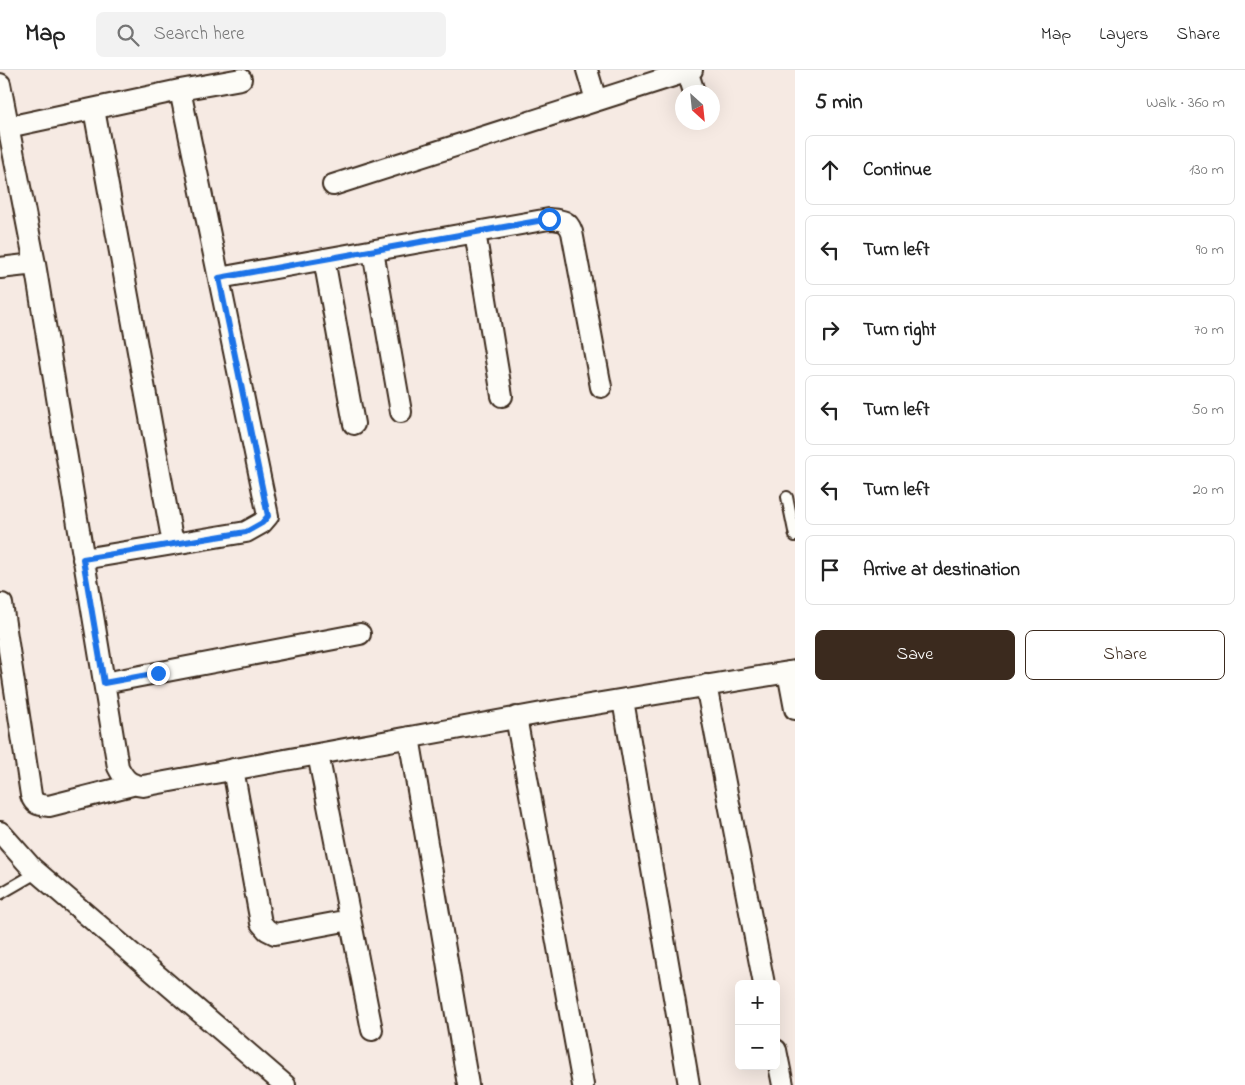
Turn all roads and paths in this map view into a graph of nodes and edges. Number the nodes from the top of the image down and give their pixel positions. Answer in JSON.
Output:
{"nodes":[{"id":1,"x":587,"y":70,"type":"edge"},
{"id":2,"x":689,"y":70,"type":"edge"},
{"id":3,"x":241,"y":80,"type":"dead end"},
{"id":4,"x":0,"y":84,"type":"edge"},
{"id":5,"x":692,"y":85,"type":"edge"},
{"id":6,"x":180,"y":90,"type":"junction"},
{"id":7,"x":596,"y":100,"type":"junction"},
{"id":8,"x":94,"y":109,"type":"junction"},
{"id":9,"x":8,"y":127,"type":"junction"},
{"id":10,"x":333,"y":185,"type":"dead end"},
{"id":11,"x":475,"y":232,"type":"junction"},
{"id":12,"x":373,"y":251,"type":"junction"},
{"id":13,"x":324,"y":259,"type":"junction"},
{"id":14,"x":35,"y":264,"type":"junction"},
{"id":15,"x":0,"y":268,"type":"edge"},
{"id":16,"x":219,"y":278,"type":"junction"},
{"id":17,"x":600,"y":387,"type":"dead end"},
{"id":18,"x":502,"y":396,"type":"dead end"},
{"id":19,"x":401,"y":412,"type":"dead end"},
{"id":20,"x":354,"y":424,"type":"dead end"},
{"id":21,"x":787,"y":497,"type":"dead end"},
{"id":22,"x":795,"y":536,"type":"edge"},
{"id":23,"x":173,"y":544,"type":"junction"},
{"id":24,"x":83,"y":559,"type":"junction"},
{"id":25,"x":2,"y":604,"type":"dead end"},
{"id":26,"x":360,"y":634,"type":"dead end"},
{"id":27,"x":791,"y":671,"type":"edge"},
{"id":28,"x":104,"y":683,"type":"junction"},
{"id":29,"x":706,"y":685,"type":"junction"},
{"id":30,"x":623,"y":700,"type":"junction"},
{"id":31,"x":795,"y":709,"type":"edge"},
{"id":32,"x":516,"y":717,"type":"junction"},
{"id":33,"x":410,"y":737,"type":"junction"},
{"id":34,"x":318,"y":754,"type":"junction"},
{"id":35,"x":233,"y":769,"type":"junction"},
{"id":36,"x":132,"y":785,"type":"junction"},
{"id":37,"x":0,"y":832,"type":"edge"},
{"id":38,"x":38,"y":872,"type":"junction"},
{"id":39,"x":0,"y":894,"type":"edge"},
{"id":40,"x":350,"y":920,"type":"junction"},
{"id":41,"x":763,"y":980,"type":"edge"},
{"id":42,"x":372,"y":1030,"type":"dead end"},
{"id":43,"x":780,"y":1070,"type":"edge"},
{"id":44,"x":285,"y":1085,"type":"edge"},
{"id":45,"x":468,"y":1085,"type":"edge"},
{"id":46,"x":583,"y":1085,"type":"edge"},
{"id":47,"x":689,"y":1085,"type":"edge"},
{"id":48,"x":783,"y":1085,"type":"edge"}],
"edges":[{"from":1,"to":7,"type":"street"},
{"from":2,"to":5,"type":"street"},
{"from":2,"to":7,"type":"street"},
{"from":3,"to":6,"type":"street"},
{"from":4,"to":9,"type":"street"},
{"from":6,"to":8,"type":"street"},
{"from":6,"to":16,"type":"street"},
{"from":7,"to":10,"type":"street"},
{"from":8,"to":9,"type":"street"},
{"from":8,"to":23,"type":"street"},
{"from":9,"to":14,"type":"street"},
{"from":11,"to":12,"type":"street"},
{"from":11,"to":17,"type":"street"},
{"from":11,"to":18,"type":"street"},
{"from":12,"to":13,"type":"street"},
{"from":12,"to":19,"type":"street"},
{"from":13,"to":16,"type":"street"},
{"from":13,"to":20,"type":"street"},
{"from":14,"to":15,"type":"street"},
{"from":14,"to":24,"type":"street"},
{"from":16,"to":23,"type":"street"},
{"from":21,"to":22,"type":"lane"},
{"from":23,"to":24,"type":"street"},
{"from":24,"to":28,"type":"street"},
{"from":25,"to":36,"type":"street"},
{"from":26,"to":28,"type":"street"},
{"from":27,"to":29,"type":"street"},
{"from":27,"to":31,"type":"street"},
{"from":28,"to":36,"type":"street"},
{"from":29,"to":30,"type":"street"},
{"from":29,"to":41,"type":"street"},
{"from":30,"to":32,"type":"street"},
{"from":30,"to":47,"type":"street"},
{"from":32,"to":33,"type":"street"},
{"from":32,"to":46,"type":"street"},
{"from":33,"to":34,"type":"street"},
{"from":33,"to":45,"type":"street"},
{"from":34,"to":35,"type":"street"},
{"from":34,"to":40,"type":"street"},
{"from":35,"to":36,"type":"street"},
{"from":35,"to":40,"type":"street"},
{"from":37,"to":38,"type":"street"},
{"from":38,"to":39,"type":"lane"},
{"from":38,"to":44,"type":"street"},
{"from":40,"to":42,"type":"street"},
{"from":43,"to":48,"type":"street"}]}
